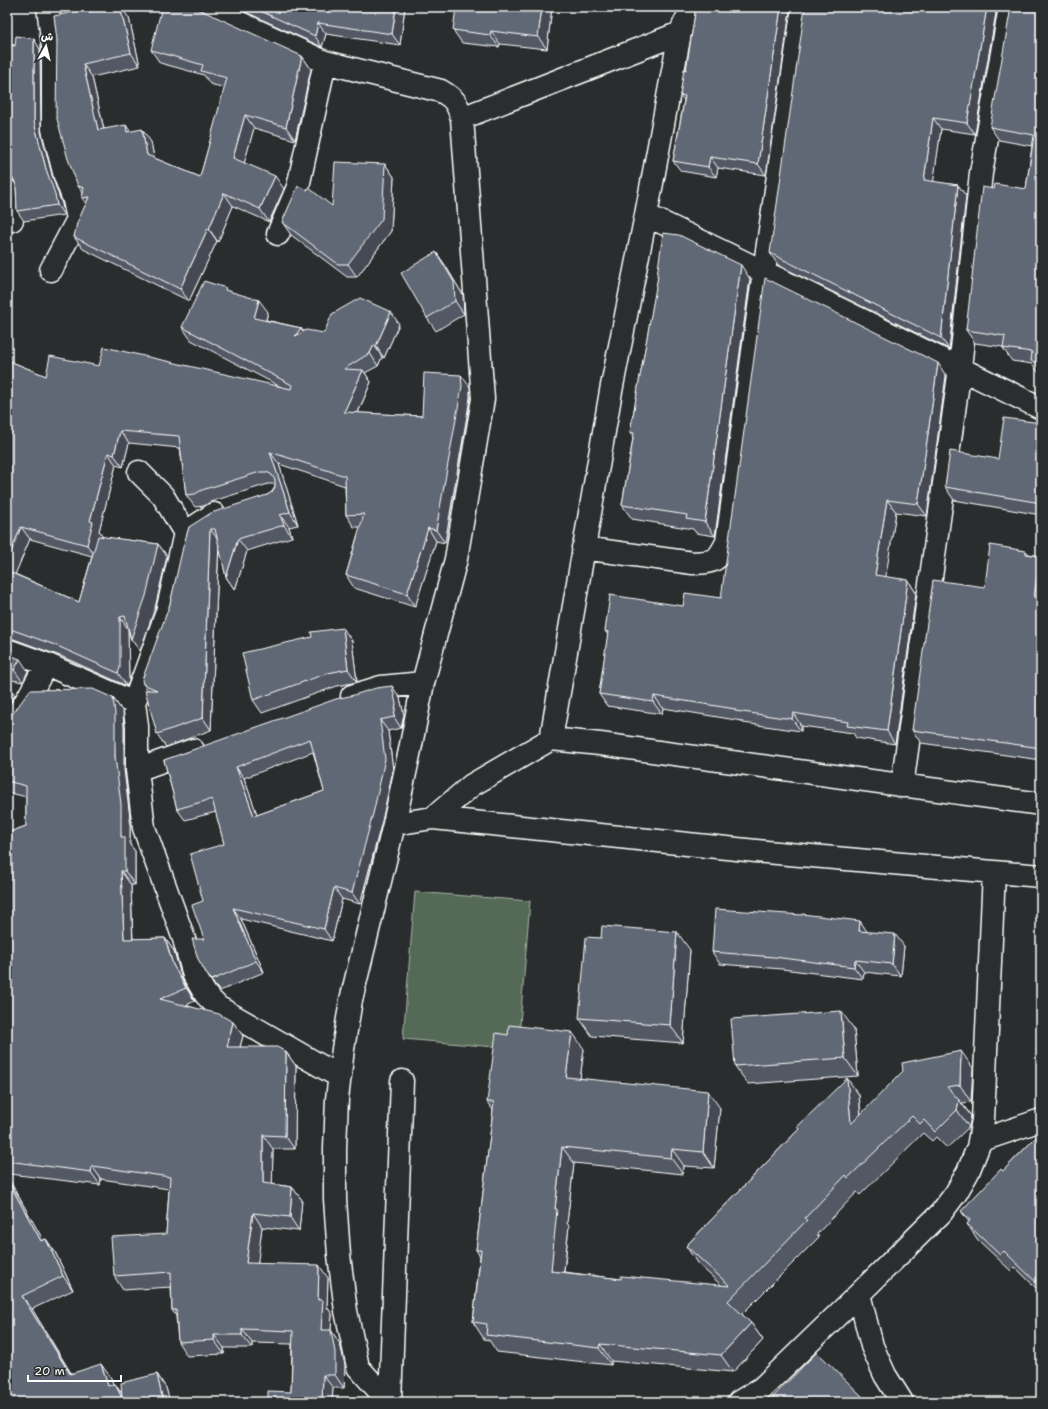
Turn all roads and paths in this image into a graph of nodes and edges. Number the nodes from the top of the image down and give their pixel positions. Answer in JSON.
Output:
{"nodes":[{"id":1,"x":48,"y":7,"type":"edge"},
{"id":2,"x":205,"y":7,"type":"edge"},
{"id":3,"x":696,"y":7,"type":"edge"},
{"id":4,"x":803,"y":7,"type":"edge"},
{"id":5,"x":1010,"y":7,"type":"edge"},
{"id":6,"x":680,"y":33,"type":"junction"},
{"id":7,"x":325,"y":62,"type":"junction"},
{"id":8,"x":462,"y":118,"type":"junction"},
{"id":9,"x":7,"y":191,"type":"edge"},
{"id":10,"x":646,"y":215,"type":"junction"},
{"id":11,"x":12,"y":220,"type":"dead end"},
{"id":12,"x":278,"y":234,"type":"dead end"},
{"id":13,"x":51,"y":270,"type":"dead end"},
{"id":14,"x":764,"y":271,"type":"junction"},
{"id":15,"x":960,"y":368,"type":"junction"},
{"id":16,"x":1041,"y":408,"type":"edge"},
{"id":17,"x":139,"y":472,"type":"dead end"},
{"id":18,"x":236,"y":507,"type":"edge"},
{"id":19,"x":185,"y":533,"type":"junction"},
{"id":20,"x":583,"y":548,"type":"junction"},
{"id":21,"x":7,"y":650,"type":"edge"},
{"id":22,"x":46,"y":664,"type":"junction"},
{"id":23,"x":423,"y":683,"type":"junction"},
{"id":24,"x":333,"y":700,"type":"edge"},
{"id":25,"x":134,"y":702,"type":"junction"},
{"id":26,"x":7,"y":725,"type":"edge"},
{"id":27,"x":551,"y":739,"type":"junction"},
{"id":28,"x":211,"y":744,"type":"edge"},
{"id":29,"x":138,"y":770,"type":"junction"},
{"id":30,"x":902,"y":786,"type":"junction"},
{"id":31,"x":1041,"y":804,"type":"edge"},
{"id":32,"x":433,"y":818,"type":"junction"},
{"id":33,"x":394,"y":824,"type":"junction"},
{"id":34,"x":994,"y":872,"type":"junction"},
{"id":35,"x":1041,"y":876,"type":"edge"},
{"id":36,"x":340,"y":1077,"type":"junction"},
{"id":37,"x":402,"y":1081,"type":"dead end"},
{"id":38,"x":1041,"y":1120,"type":"edge"},
{"id":39,"x":979,"y":1141,"type":"junction"},
{"id":40,"x":859,"y":1294,"type":"junction"},
{"id":41,"x":390,"y":1402,"type":"edge"},
{"id":42,"x":739,"y":1402,"type":"edge"},
{"id":43,"x":902,"y":1402,"type":"edge"}],
"edges":[{"from":1,"to":13,"type":"street"},
{"from":2,"to":7,"type":"street"},
{"from":3,"to":6,"type":"street"},
{"from":4,"to":14,"type":"street"},
{"from":5,"to":15,"type":"street"},
{"from":6,"to":8,"type":"street"},
{"from":6,"to":10,"type":"street"},
{"from":7,"to":8,"type":"street"},
{"from":7,"to":12,"type":"street"},
{"from":8,"to":23,"type":"street"},
{"from":9,"to":11,"type":"street"},
{"from":10,"to":14,"type":"street"},
{"from":10,"to":20,"type":"street"},
{"from":14,"to":15,"type":"street"},
{"from":14,"to":20,"type":"street"},
{"from":15,"to":16,"type":"street"},
{"from":15,"to":30,"type":"street"},
{"from":17,"to":19,"type":"street"},
{"from":18,"to":19,"type":"street"},
{"from":19,"to":25,"type":"street"},
{"from":20,"to":27,"type":"street"},
{"from":21,"to":22,"type":"street"},
{"from":22,"to":25,"type":"street"},
{"from":22,"to":26,"type":"street"},
{"from":23,"to":24,"type":"street"},
{"from":23,"to":33,"type":"street"},
{"from":25,"to":29,"type":"street"},
{"from":27,"to":30,"type":"street"},
{"from":27,"to":32,"type":"street"},
{"from":28,"to":29,"type":"street"},
{"from":29,"to":36,"type":"street"},
{"from":30,"to":31,"type":"street"},
{"from":32,"to":33,"type":"street"},
{"from":32,"to":34,"type":"street"},
{"from":33,"to":36,"type":"street"},
{"from":34,"to":35,"type":"street"},
{"from":34,"to":39,"type":"street"},
{"from":36,"to":41,"type":"street"},
{"from":37,"to":41,"type":"street"},
{"from":38,"to":39,"type":"street"},
{"from":39,"to":40,"type":"street"},
{"from":40,"to":42,"type":"street"},
{"from":40,"to":43,"type":"street"}]}
